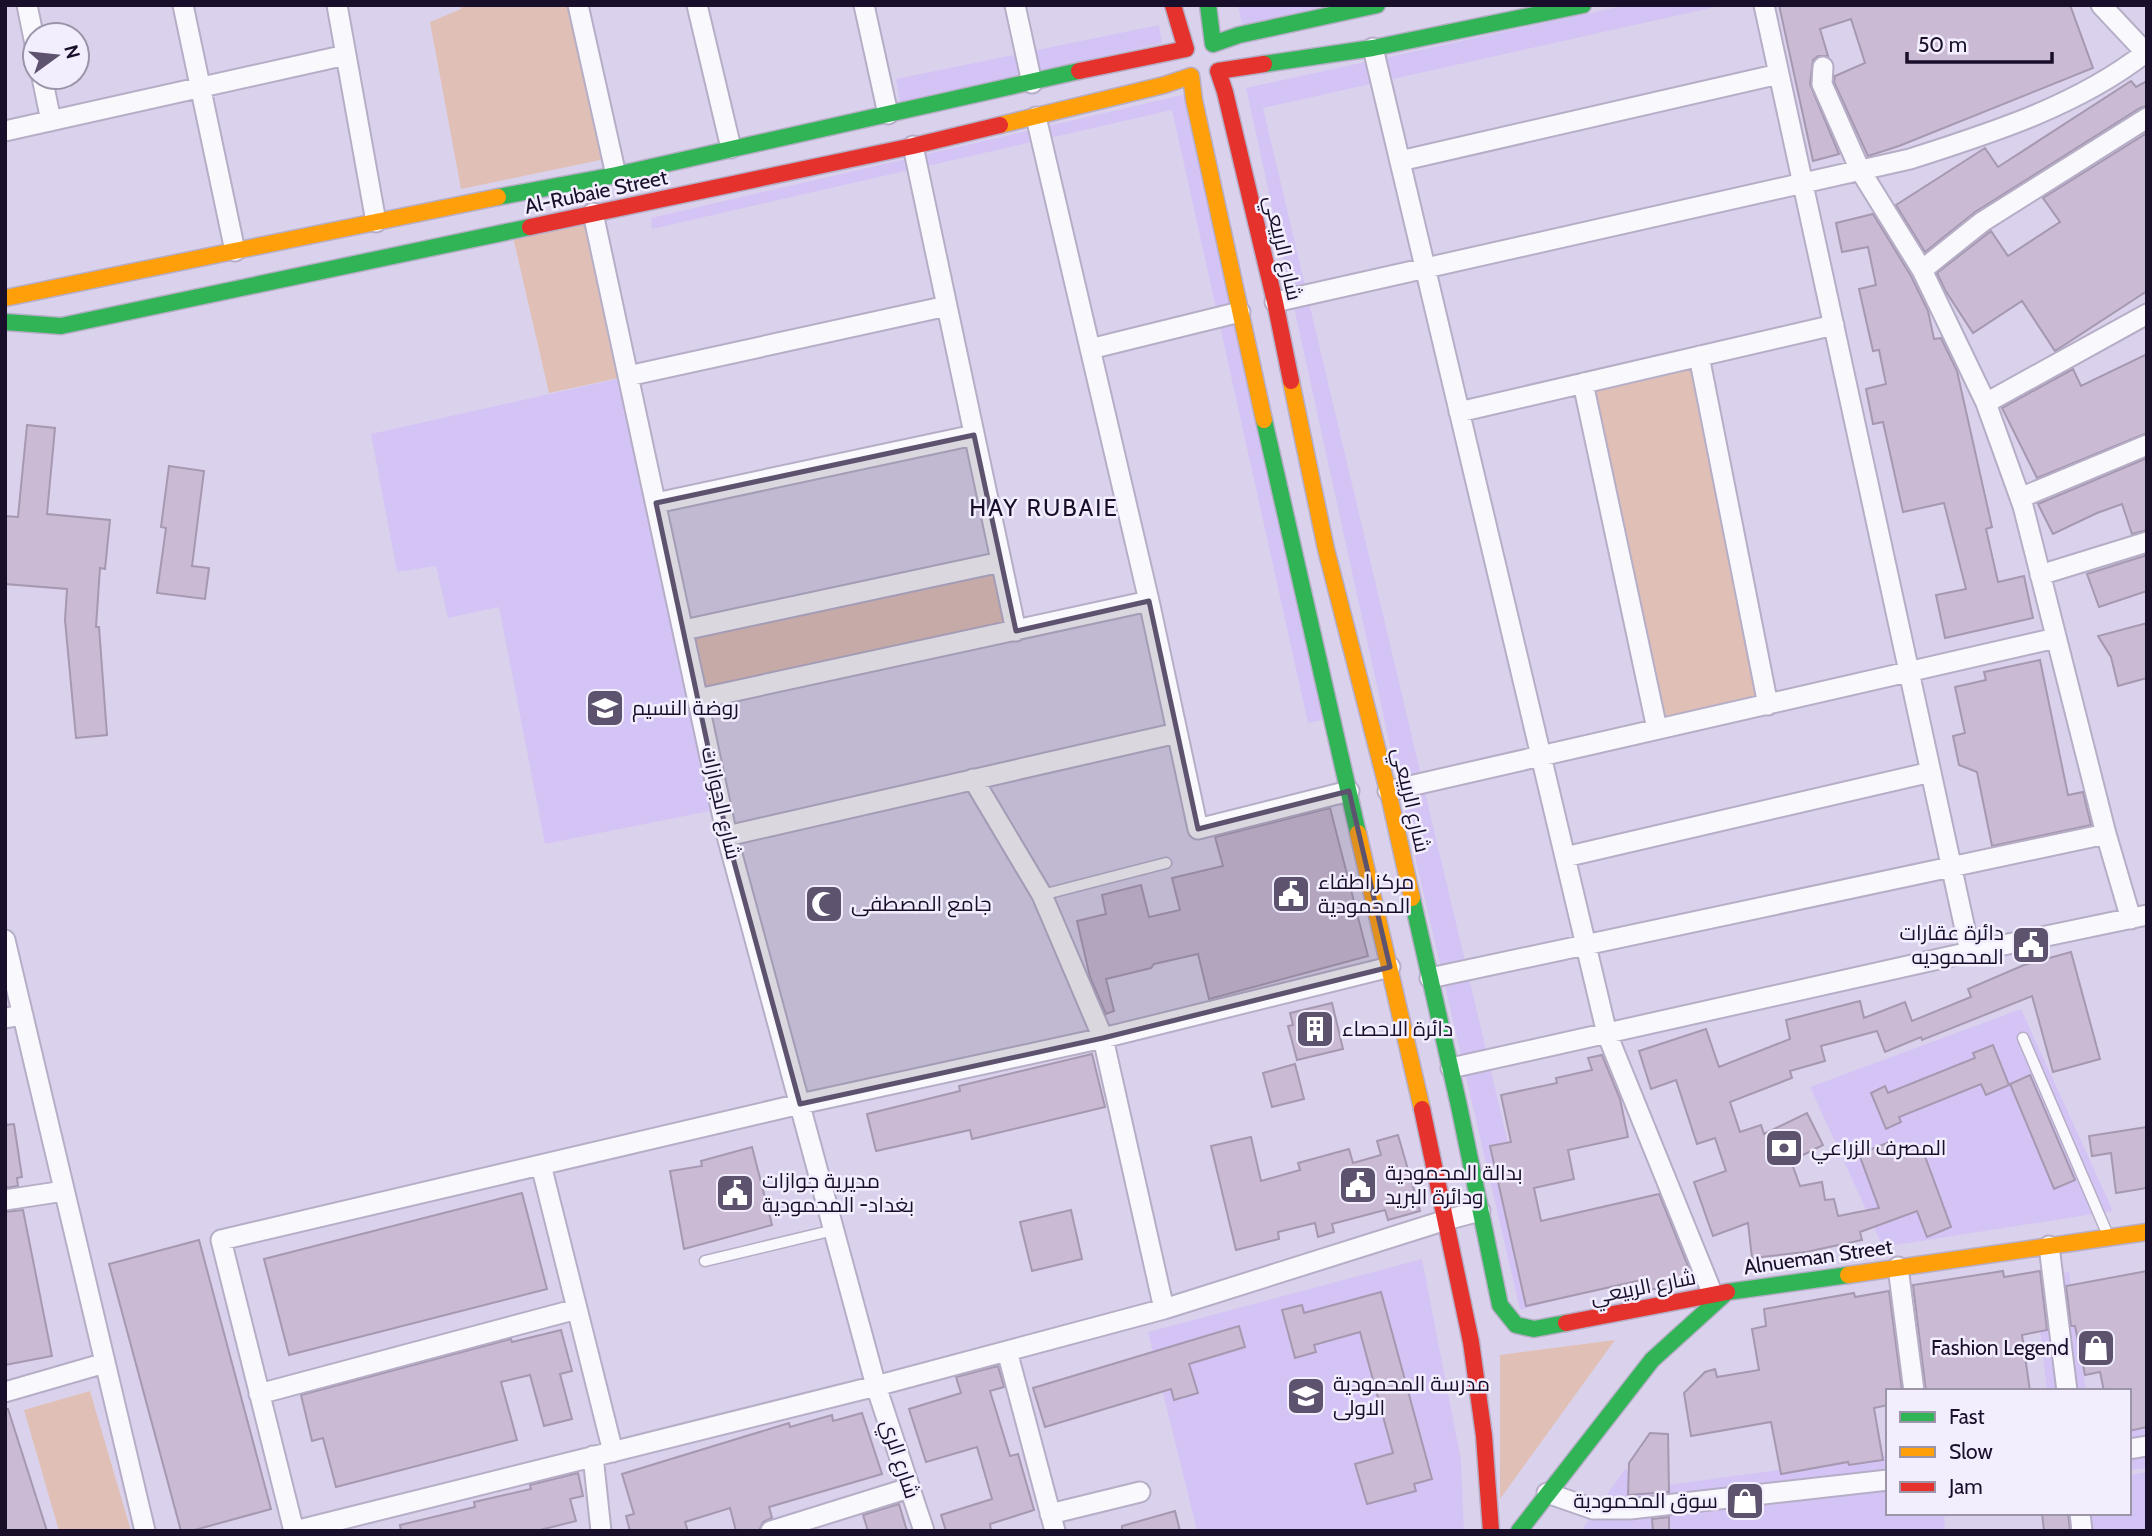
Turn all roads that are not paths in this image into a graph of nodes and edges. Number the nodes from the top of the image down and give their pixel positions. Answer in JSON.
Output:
{"nodes":[{"id":1,"x":183,"y":5,"type":"edge"},
{"id":2,"x":337,"y":5,"type":"edge"},
{"id":3,"x":578,"y":5,"type":"edge"},
{"id":4,"x":697,"y":5,"type":"edge"},
{"id":5,"x":864,"y":5,"type":"edge"},
{"id":6,"x":1014,"y":5,"type":"edge"},
{"id":7,"x":1173,"y":5,"type":"edge"},
{"id":8,"x":1583,"y":5,"type":"edge"},
{"id":9,"x":1764,"y":5,"type":"edge"},
{"id":10,"x":2101,"y":5,"type":"edge"},
{"id":11,"x":1372,"y":6,"type":"edge"},
{"id":12,"x":1209,"y":12,"type":"edge"},
{"id":13,"x":1178,"y":26,"type":"junction"},
{"id":14,"x":1239,"y":35,"type":"junction"},
{"id":15,"x":1213,"y":44,"type":"junction"},
{"id":16,"x":1373,"y":48,"type":"junction"},
{"id":17,"x":1186,"y":50,"type":"junction"},
{"id":18,"x":1158,"y":53,"type":"junction"},
{"id":19,"x":2146,"y":53,"type":"edge"},
{"id":20,"x":346,"y":55,"type":"junction"},
{"id":21,"x":1823,"y":66,"type":"dead end"},
{"id":22,"x":1246,"y":68,"type":"junction"},
{"id":23,"x":1218,"y":71,"type":"junction"},
{"id":24,"x":1779,"y":74,"type":"junction"},
{"id":25,"x":1191,"y":76,"type":"junction"},
{"id":26,"x":1032,"y":83,"type":"junction"},
{"id":27,"x":1164,"y":85,"type":"junction"},
{"id":28,"x":200,"y":88,"type":"junction"},
{"id":29,"x":45,"y":91,"type":"edge"},
{"id":30,"x":1225,"y":92,"type":"junction"},
{"id":31,"x":1194,"y":100,"type":"junction"},
{"id":32,"x":888,"y":114,"type":"junction"},
{"id":33,"x":1036,"y":117,"type":"junction"},
{"id":34,"x":2147,"y":118,"type":"edge"},
{"id":35,"x":51,"y":121,"type":"junction"},
{"id":36,"x":5,"y":131,"type":"edge"},
{"id":37,"x":913,"y":146,"type":"junction"},
{"id":38,"x":731,"y":148,"type":"junction"},
{"id":39,"x":1400,"y":161,"type":"junction"},
{"id":40,"x":638,"y":170,"type":"junction"},
{"id":41,"x":1860,"y":170,"type":"junction"},
{"id":42,"x":616,"y":175,"type":"junction"},
{"id":43,"x":594,"y":179,"type":"junction"},
{"id":44,"x":1803,"y":182,"type":"junction"},
{"id":45,"x":646,"y":203,"type":"junction"},
{"id":46,"x":597,"y":212,"type":"junction"},
{"id":47,"x":376,"y":222,"type":"junction"},
{"id":48,"x":235,"y":251,"type":"junction"},
{"id":49,"x":1425,"y":268,"type":"junction"},
{"id":50,"x":1922,"y":270,"type":"junction"},
{"id":51,"x":42,"y":291,"type":"junction"},
{"id":52,"x":5,"y":298,"type":"edge"},
{"id":53,"x":1275,"y":302,"type":"junction"},
{"id":54,"x":947,"y":306,"type":"junction"},
{"id":55,"x":1240,"y":312,"type":"junction"},
{"id":56,"x":2147,"y":314,"type":"edge"},
{"id":57,"x":5,"y":322,"type":"edge"},
{"id":58,"x":1834,"y":325,"type":"junction"},
{"id":59,"x":48,"y":326,"type":"junction"},
{"id":60,"x":1090,"y":349,"type":"junction"},
{"id":61,"x":1699,"y":356,"type":"junction"},
{"id":62,"x":628,"y":376,"type":"junction"},
{"id":63,"x":1583,"y":383,"type":"junction"},
{"id":64,"x":1986,"y":403,"type":"junction"},
{"id":65,"x":1460,"y":412,"type":"junction"},
{"id":66,"x":974,"y":435,"type":"junction"},
{"id":67,"x":2147,"y":445,"type":"edge"},
{"id":68,"x":2020,"y":498,"type":"junction"},
{"id":69,"x":656,"y":503,"type":"junction"},
{"id":70,"x":1321,"y":521,"type":"junction"},
{"id":71,"x":1287,"y":524,"type":"junction"},
{"id":72,"x":2147,"y":542,"type":"edge"},
{"id":73,"x":1001,"y":562,"type":"junction"},
{"id":74,"x":1331,"y":568,"type":"junction"},
{"id":75,"x":1299,"y":574,"type":"junction"},
{"id":76,"x":2040,"y":575,"type":"junction"},
{"id":77,"x":1149,"y":601,"type":"junction"},
{"id":78,"x":684,"y":630,"type":"junction"},
{"id":79,"x":1016,"y":631,"type":"junction"},
{"id":80,"x":2056,"y":638,"type":"junction"},
{"id":81,"x":1909,"y":673,"type":"junction"},
{"id":82,"x":698,"y":699,"type":"junction"},
{"id":83,"x":1768,"y":705,"type":"junction"},
{"id":84,"x":1657,"y":729,"type":"junction"},
{"id":85,"x":1177,"y":733,"type":"junction"},
{"id":86,"x":1541,"y":756,"type":"junction"},
{"id":87,"x":1931,"y":772,"type":"junction"},
{"id":88,"x":973,"y":779,"type":"junction"},
{"id":89,"x":1349,"y":791,"type":"junction"},
{"id":90,"x":1388,"y":791,"type":"junction"},
{"id":91,"x":2106,"y":834,"type":"junction"},
{"id":92,"x":727,"y":836,"type":"junction"},
{"id":93,"x":1565,"y":857,"type":"junction"},
{"id":94,"x":1166,"y":863,"type":"dead end"},
{"id":95,"x":1952,"y":866,"type":"junction"},
{"id":96,"x":1042,"y":895,"type":"junction"},
{"id":97,"x":2139,"y":917,"type":"edge"},
{"id":98,"x":5,"y":940,"type":"edge"},
{"id":99,"x":1586,"y":944,"type":"junction"},
{"id":100,"x":1970,"y":952,"type":"junction"},
{"id":101,"x":1390,"y":967,"type":"junction"},
{"id":102,"x":1430,"y":978,"type":"junction"},
{"id":103,"x":14,"y":1017,"type":"edge"},
{"id":104,"x":1607,"y":1034,"type":"junction"},
{"id":105,"x":1103,"y":1038,"type":"junction"},
{"id":106,"x":2023,"y":1038,"type":"dead end"},
{"id":107,"x":1451,"y":1068,"type":"junction"},
{"id":108,"x":800,"y":1104,"type":"junction"},
{"id":109,"x":541,"y":1165,"type":"junction"},
{"id":110,"x":64,"y":1191,"type":"junction"},
{"id":111,"x":5,"y":1200,"type":"edge"},
{"id":112,"x":1480,"y":1211,"type":"junction"},
{"id":113,"x":1446,"y":1220,"type":"junction"},
{"id":114,"x":834,"y":1230,"type":"junction"},
{"id":115,"x":2147,"y":1232,"type":"edge"},
{"id":116,"x":2108,"y":1237,"type":"junction"},
{"id":117,"x":2049,"y":1246,"type":"junction"},
{"id":118,"x":705,"y":1261,"type":"dead end"},
{"id":119,"x":1898,"y":1267,"type":"junction"},
{"id":120,"x":1720,"y":1293,"type":"junction"},
{"id":121,"x":577,"y":1309,"type":"junction"},
{"id":122,"x":1164,"y":1310,"type":"junction"},
{"id":123,"x":1007,"y":1351,"type":"junction"},
{"id":124,"x":105,"y":1363,"type":"junction"},
{"id":125,"x":876,"y":1386,"type":"junction"},
{"id":126,"x":1914,"y":1389,"type":"edge"},
{"id":127,"x":2067,"y":1389,"type":"edge"},
{"id":128,"x":5,"y":1392,"type":"edge"},
{"id":129,"x":259,"y":1394,"type":"junction"},
{"id":130,"x":613,"y":1452,"type":"junction"},
{"id":131,"x":593,"y":1457,"type":"junction"},
{"id":132,"x":1886,"y":1480,"type":"edge"},
{"id":133,"x":909,"y":1488,"type":"junction"},
{"id":134,"x":1140,"y":1492,"type":"dead end"},
{"id":135,"x":1547,"y":1493,"type":"junction"},
{"id":136,"x":1052,"y":1522,"type":"edge"},
{"id":137,"x":145,"y":1531,"type":"edge"},
{"id":138,"x":294,"y":1531,"type":"edge"},
{"id":139,"x":601,"y":1531,"type":"edge"},
{"id":140,"x":771,"y":1531,"type":"edge"},
{"id":141,"x":924,"y":1531,"type":"edge"},
{"id":142,"x":1490,"y":1531,"type":"edge"},
{"id":143,"x":1519,"y":1531,"type":"edge"}],
"edges":[{"from":1,"to":28,"type":"street"},
{"from":2,"to":20,"type":"street"},
{"from":3,"to":42,"type":"street"},
{"from":4,"to":38,"type":"street"},
{"from":5,"to":32,"type":"street"},
{"from":6,"to":26,"type":"street"},
{"from":7,"to":13,"type":"street"},
{"from":8,"to":16,"type":"street","name":"Al-Rubaie Street"},
{"from":9,"to":24,"type":"street"},
{"from":10,"to":19,"type":"street"},
{"from":11,"to":14,"type":"street","name":"Al-Rubaie Street"},
{"from":12,"to":13,"type":"street"},
{"from":12,"to":14,"type":"street"},
{"from":12,"to":15,"type":"street"},
{"from":13,"to":17,"type":"street"},
{"from":13,"to":18,"type":"street"},
{"from":14,"to":15,"type":"street","name":"Al-Rubaie Street"},
{"from":14,"to":22,"type":"street"},
{"from":15,"to":17,"type":"street","name":"Al-Rubaie Street"},
{"from":15,"to":23,"type":"street"},
{"from":16,"to":22,"type":"street","name":"Al-Rubaie Street"},
{"from":16,"to":39,"type":"street"},
{"from":17,"to":18,"type":"street","name":"Al-Rubaie Street"},
{"from":17,"to":25,"type":"street"},
{"from":18,"to":26,"type":"street","name":"Al-Rubaie Street"},
{"from":18,"to":27,"type":"street"},
{"from":19,"to":41,"type":"street"},
{"from":20,"to":28,"type":"street"},
{"from":20,"to":47,"type":"street"},
{"from":21,"to":41,"type":"street"},
{"from":22,"to":23,"type":"street","name":"Al-Rubaie Street"},
{"from":22,"to":30,"type":"street"},
{"from":23,"to":25,"type":"street","name":"Al-Rubaie Street"},
{"from":23,"to":30,"type":"street","name":"شارع الربيعي"},
{"from":24,"to":39,"type":"street"},
{"from":24,"to":44,"type":"street"},
{"from":25,"to":27,"type":"street","name":"Al-Rubaie Street"},
{"from":25,"to":31,"type":"street"},
{"from":26,"to":32,"type":"street","name":"Al-Rubaie Street"},
{"from":27,"to":31,"type":"street"},
{"from":27,"to":33,"type":"street","name":"Al-Rubaie Street"},
{"from":28,"to":35,"type":"street"},
{"from":28,"to":48,"type":"street"},
{"from":29,"to":35,"type":"street"},
{"from":30,"to":31,"type":"street"},
{"from":30,"to":53,"type":"street","name":"شارع الربيعي"},
{"from":31,"to":55,"type":"street"},
{"from":32,"to":38,"type":"street","name":"Al-Rubaie Street"},
{"from":33,"to":37,"type":"street","name":"Al-Rubaie Street"},
{"from":33,"to":60,"type":"street"},
{"from":34,"to":50,"type":"street"},
{"from":35,"to":36,"type":"street"},
{"from":37,"to":45,"type":"street","name":"Al-Rubaie Street"},
{"from":37,"to":54,"type":"street"},
{"from":38,"to":40,"type":"street","name":"Al-Rubaie Street"},
{"from":39,"to":49,"type":"street"},
{"from":40,"to":42,"type":"street","name":"Al-Rubaie Street"},
{"from":40,"to":45,"type":"street"},
{"from":41,"to":44,"type":"street"},
{"from":41,"to":50,"type":"street"},
{"from":42,"to":43,"type":"street","name":"Al-Rubaie Street"},
{"from":43,"to":46,"type":"street"},
{"from":43,"to":47,"type":"street","name":"Al-Rubaie Street"},
{"from":44,"to":49,"type":"street"},
{"from":44,"to":58,"type":"street"},
{"from":45,"to":46,"type":"street","name":"Al-Rubaie Street"},
{"from":46,"to":59,"type":"street","name":"Al-Rubaie Street"},
{"from":46,"to":62,"type":"street","name":"شارع الجوازات"},
{"from":47,"to":48,"type":"street","name":"Al-Rubaie Street"},
{"from":48,"to":51,"type":"street","name":"Al-Rubaie Street"},
{"from":49,"to":53,"type":"street"},
{"from":49,"to":65,"type":"street"},
{"from":50,"to":64,"type":"street"},
{"from":51,"to":52,"type":"street","name":"Al-Rubaie Street"},
{"from":51,"to":59,"type":"street"},
{"from":53,"to":70,"type":"street","name":"شارع الربيعي"},
{"from":54,"to":62,"type":"street"},
{"from":54,"to":66,"type":"street"},
{"from":55,"to":60,"type":"street"},
{"from":55,"to":71,"type":"street"},
{"from":56,"to":64,"type":"street"},
{"from":57,"to":59,"type":"street","name":"Al-Rubaie Street"},
{"from":58,"to":61,"type":"street"},
{"from":58,"to":81,"type":"street"},
{"from":60,"to":77,"type":"street"},
{"from":61,"to":63,"type":"street"},
{"from":61,"to":83,"type":"street"},
{"from":62,"to":69,"type":"street","name":"شارع الجوازات"},
{"from":63,"to":65,"type":"street"},
{"from":63,"to":84,"type":"street"},
{"from":64,"to":68,"type":"street"},
{"from":65,"to":86,"type":"street"},
{"from":66,"to":69,"type":"street"},
{"from":66,"to":73,"type":"street"},
{"from":67,"to":68,"type":"street"},
{"from":68,"to":76,"type":"street"},
{"from":69,"to":78,"type":"street","name":"شارع الجوازات"},
{"from":70,"to":71,"type":"street"},
{"from":70,"to":74,"type":"street","name":"شارع الربيعي"},
{"from":71,"to":75,"type":"street"},
{"from":72,"to":76,"type":"street"},
{"from":73,"to":78,"type":"street"},
{"from":73,"to":79,"type":"street"},
{"from":74,"to":75,"type":"street"},
{"from":74,"to":90,"type":"street","name":"شارع الربيعي"},
{"from":75,"to":89,"type":"street"},
{"from":76,"to":80,"type":"street"},
{"from":77,"to":79,"type":"street"},
{"from":77,"to":85,"type":"street"},
{"from":78,"to":82,"type":"street","name":"شارع الجوازات"},
{"from":79,"to":82,"type":"street"},
{"from":80,"to":81,"type":"street"},
{"from":80,"to":91,"type":"street"},
{"from":81,"to":83,"type":"street"},
{"from":81,"to":87,"type":"street"},
{"from":82,"to":92,"type":"street","name":"شارع الجوازات"},
{"from":83,"to":84,"type":"street"},
{"from":84,"to":86,"type":"street"},
{"from":85,"to":88,"type":"street"},
{"from":85,"to":89,"type":"street"},
{"from":86,"to":90,"type":"street"},
{"from":86,"to":93,"type":"street"},
{"from":87,"to":93,"type":"street"},
{"from":87,"to":95,"type":"street"},
{"from":88,"to":92,"type":"street"},
{"from":88,"to":96,"type":"street"},
{"from":89,"to":101,"type":"street"},
{"from":90,"to":102,"type":"street","name":"شارع الربيعي"},
{"from":91,"to":95,"type":"street"},
{"from":91,"to":97,"type":"street"},
{"from":92,"to":108,"type":"street","name":"شارع الجوازات"},
{"from":93,"to":99,"type":"street"},
{"from":94,"to":96,"type":"lane"},
{"from":95,"to":99,"type":"street"},
{"from":95,"to":100,"type":"street"},
{"from":96,"to":105,"type":"street"},
{"from":97,"to":100,"type":"street"},
{"from":98,"to":103,"type":"street"},
{"from":99,"to":102,"type":"street"},
{"from":99,"to":104,"type":"street"},
{"from":100,"to":104,"type":"street"},
{"from":101,"to":105,"type":"street"},
{"from":101,"to":113,"type":"street"},
{"from":102,"to":107,"type":"street","name":"شارع الربيعي"},
{"from":103,"to":110,"type":"street"},
{"from":104,"to":107,"type":"street"},
{"from":104,"to":120,"type":"street"},
{"from":105,"to":108,"type":"street"},
{"from":105,"to":122,"type":"street"},
{"from":106,"to":116,"type":"lane"},
{"from":107,"to":112,"type":"street","name":"شارع الربيعي"},
{"from":108,"to":109,"type":"street"},
{"from":108,"to":114,"type":"street","name":"شارع الجوازات"},
{"from":109,"to":121,"type":"street"},
{"from":109,"to":129,"type":"street"},
{"from":110,"to":111,"type":"street"},
{"from":110,"to":124,"type":"street"},
{"from":112,"to":113,"type":"street"},
{"from":112,"to":120,"type":"street","name":"شارع الربيعي"},
{"from":113,"to":122,"type":"street"},
{"from":113,"to":142,"type":"street"},
{"from":114,"to":118,"type":"lane"},
{"from":114,"to":125,"type":"street","name":"شارع الجوازات"},
{"from":115,"to":116,"type":"street","name":"Alnueman Street"},
{"from":116,"to":117,"type":"street","name":"Alnueman Street"},
{"from":117,"to":119,"type":"street","name":"Alnueman Street"},
{"from":117,"to":127,"type":"street"},
{"from":119,"to":120,"type":"street","name":"Alnueman Street"},
{"from":119,"to":126,"type":"street"},
{"from":120,"to":135,"type":"street","name":"Alnueman Street"},
{"from":121,"to":129,"type":"street"},
{"from":121,"to":130,"type":"street"},
{"from":122,"to":123,"type":"street"},
{"from":123,"to":125,"type":"street"},
{"from":123,"to":136,"type":"street"},
{"from":124,"to":128,"type":"street"},
{"from":124,"to":137,"type":"street"},
{"from":125,"to":130,"type":"street"},
{"from":125,"to":133,"type":"street","name":"شارع الري"},
{"from":129,"to":138,"type":"street"},
{"from":130,"to":131,"type":"street"},
{"from":131,"to":138,"type":"street"},
{"from":131,"to":139,"type":"street"},
{"from":132,"to":135,"type":"street"},
{"from":133,"to":140,"type":"street"},
{"from":133,"to":141,"type":"street","name":"شارع الري"},
{"from":134,"to":136,"type":"street"},
{"from":135,"to":143,"type":"street","name":"Alnueman Street"}]}
